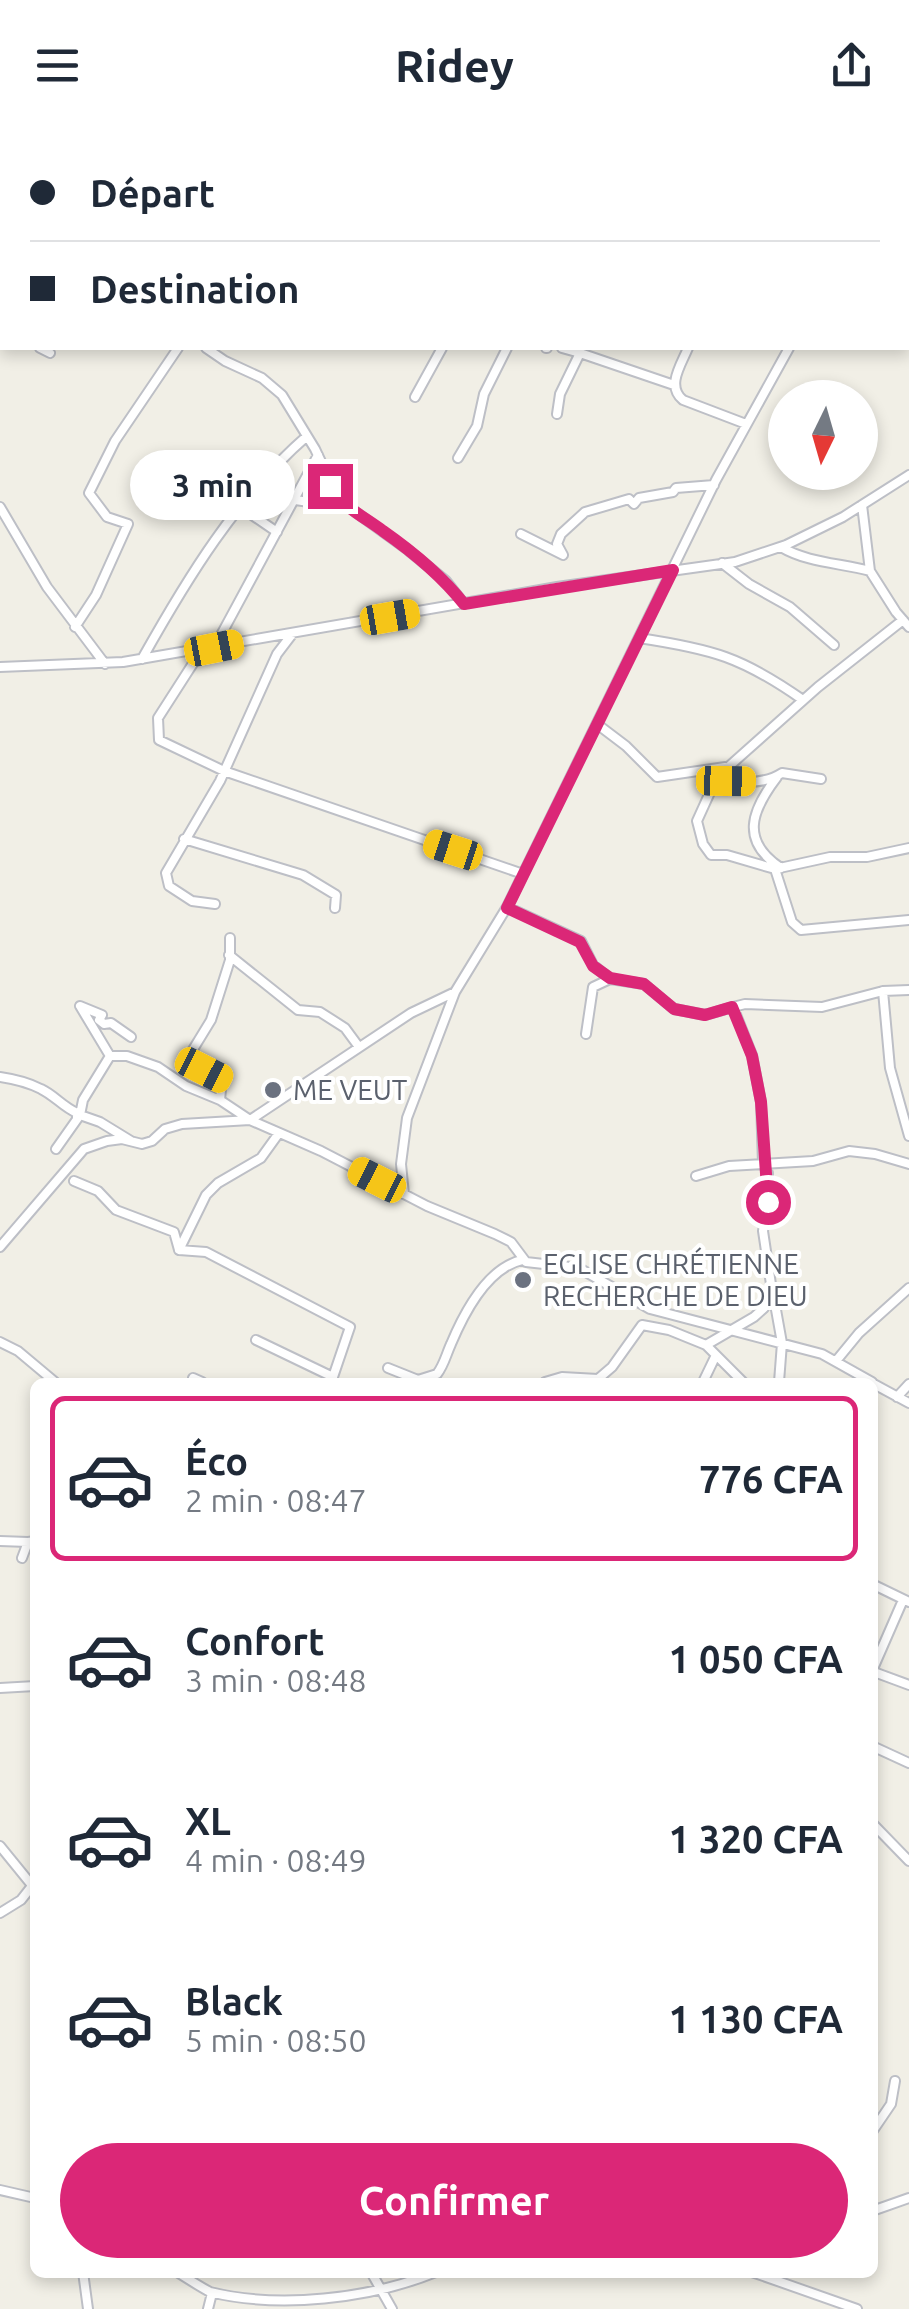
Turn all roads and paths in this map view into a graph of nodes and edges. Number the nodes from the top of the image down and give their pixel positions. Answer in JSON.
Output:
{"nodes":[{"id":1,"x":44,"y":350,"type":"edge"},
{"id":2,"x":177,"y":350,"type":"edge"},
{"id":3,"x":209,"y":350,"type":"edge"},
{"id":4,"x":441,"y":350,"type":"edge"},
{"id":5,"x":505,"y":350,"type":"edge"},
{"id":6,"x":569,"y":350,"type":"edge"},
{"id":7,"x":687,"y":350,"type":"edge"},
{"id":8,"x":788,"y":350,"type":"edge"},
{"id":9,"x":50,"y":353,"type":"dead end"},
{"id":10,"x":580,"y":353,"type":"junction"},
{"id":11,"x":674,"y":385,"type":"junction"},
{"id":12,"x":415,"y":398,"type":"dead end"},
{"id":13,"x":557,"y":414,"type":"dead end"},
{"id":14,"x":746,"y":424,"type":"junction"},
{"id":15,"x":307,"y":436,"type":"junction"},
{"id":16,"x":318,"y":455,"type":"junction"},
{"id":17,"x":458,"y":458,"type":"dead end"},
{"id":18,"x":909,"y":475,"type":"edge"},
{"id":19,"x":714,"y":485,"type":"junction"},
{"id":20,"x":295,"y":500,"type":"junction"},
{"id":21,"x":862,"y":505,"type":"junction"},
{"id":22,"x":239,"y":506,"type":"junction"},
{"id":23,"x":348,"y":508,"type":"junction"},
{"id":24,"x":1,"y":511,"type":"edge"},
{"id":25,"x":277,"y":532,"type":"junction"},
{"id":26,"x":522,"y":534,"type":"dead end"},
{"id":27,"x":782,"y":547,"type":"junction"},
{"id":28,"x":722,"y":563,"type":"junction"},
{"id":29,"x":673,"y":570,"type":"junction"},
{"id":30,"x":870,"y":571,"type":"junction"},
{"id":31,"x":464,"y":604,"type":"junction"},
{"id":32,"x":906,"y":623,"type":"edge"},
{"id":33,"x":75,"y":627,"type":"junction"},
{"id":34,"x":292,"y":634,"type":"junction"},
{"id":35,"x":639,"y":638,"type":"junction"},
{"id":36,"x":834,"y":645,"type":"dead end"},
{"id":37,"x":214,"y":648,"type":"junction"},
{"id":38,"x":201,"y":650,"type":"junction"},
{"id":39,"x":142,"y":659,"type":"junction"},
{"id":40,"x":105,"y":664,"type":"junction"},
{"id":41,"x":0,"y":668,"type":"edge"},
{"id":42,"x":803,"y":700,"type":"junction"},
{"id":43,"x":597,"y":724,"type":"junction"},
{"id":44,"x":726,"y":768,"type":"junction"},
{"id":45,"x":224,"y":771,"type":"junction"},
{"id":46,"x":717,"y":777,"type":"junction"},
{"id":47,"x":777,"y":777,"type":"junction"},
{"id":48,"x":822,"y":780,"type":"dead end"},
{"id":49,"x":184,"y":839,"type":"junction"},
{"id":50,"x":909,"y":848,"type":"edge"},
{"id":51,"x":778,"y":868,"type":"junction"},
{"id":52,"x":523,"y":874,"type":"junction"},
{"id":53,"x":215,"y":904,"type":"dead end"},
{"id":54,"x":335,"y":908,"type":"dead end"},
{"id":55,"x":507,"y":908,"type":"junction"},
{"id":56,"x":909,"y":920,"type":"edge"},
{"id":57,"x":230,"y":938,"type":"dead end"},
{"id":58,"x":229,"y":955,"type":"junction"},
{"id":59,"x":593,"y":966,"type":"junction"},
{"id":60,"x":610,"y":978,"type":"junction"},
{"id":61,"x":594,"y":988,"type":"junction"},
{"id":62,"x":909,"y":990,"type":"edge"},
{"id":63,"x":883,"y":991,"type":"junction"},
{"id":64,"x":456,"y":992,"type":"junction"},
{"id":65,"x":732,"y":1007,"type":"junction"},
{"id":66,"x":586,"y":1034,"type":"dead end"},
{"id":67,"x":131,"y":1037,"type":"dead end"},
{"id":68,"x":359,"y":1047,"type":"junction"},
{"id":69,"x":110,"y":1056,"type":"junction"},
{"id":70,"x":0,"y":1077,"type":"edge"},
{"id":71,"x":220,"y":1100,"type":"junction"},
{"id":72,"x":79,"y":1117,"type":"junction"},
{"id":73,"x":250,"y":1120,"type":"junction"},
{"id":74,"x":279,"y":1133,"type":"junction"},
{"id":75,"x":909,"y":1136,"type":"edge"},
{"id":76,"x":130,"y":1141,"type":"junction"},
{"id":77,"x":56,"y":1150,"type":"dead end"},
{"id":78,"x":909,"y":1152,"type":"edge"},
{"id":79,"x":898,"y":1160,"type":"junction"},
{"id":80,"x":763,"y":1164,"type":"junction"},
{"id":81,"x":776,"y":1164,"type":"junction"},
{"id":82,"x":909,"y":1164,"type":"edge"},
{"id":83,"x":768,"y":1173,"type":"junction"},
{"id":84,"x":696,"y":1176,"type":"dead end"},
{"id":85,"x":74,"y":1181,"type":"dead end"},
{"id":86,"x":404,"y":1194,"type":"junction"},
{"id":87,"x":0,"y":1247,"type":"edge"},
{"id":88,"x":179,"y":1250,"type":"junction"},
{"id":89,"x":522,"y":1260,"type":"junction"},
{"id":90,"x":909,"y":1288,"type":"edge"},
{"id":91,"x":772,"y":1291,"type":"junction"},
{"id":92,"x":733,"y":1331,"type":"junction"},
{"id":93,"x":256,"y":1340,"type":"dead end"},
{"id":94,"x":0,"y":1342,"type":"edge"},
{"id":95,"x":782,"y":1343,"type":"junction"},
{"id":96,"x":706,"y":1345,"type":"junction"},
{"id":97,"x":716,"y":1355,"type":"junction"},
{"id":98,"x":836,"y":1362,"type":"junction"},
{"id":99,"x":388,"y":1368,"type":"dead end"},
{"id":100,"x":50,"y":1378,"type":"edge"},
{"id":101,"x":328,"y":1378,"type":"edge"},
{"id":102,"x":333,"y":1378,"type":"edge"},
{"id":103,"x":413,"y":1378,"type":"edge"},
{"id":104,"x":424,"y":1378,"type":"edge"},
{"id":105,"x":599,"y":1378,"type":"edge"},
{"id":106,"x":705,"y":1378,"type":"edge"},
{"id":107,"x":738,"y":1378,"type":"edge"},
{"id":108,"x":779,"y":1378,"type":"edge"},
{"id":109,"x":863,"y":1378,"type":"edge"},
{"id":110,"x":909,"y":1384,"type":"edge"},
{"id":111,"x":878,"y":1386,"type":"edge"},
{"id":112,"x":897,"y":1397,"type":"junction"},
{"id":113,"x":909,"y":1403,"type":"edge"},
{"id":114,"x":0,"y":1540,"type":"edge"},
{"id":115,"x":30,"y":1541,"type":"edge"},
{"id":116,"x":30,"y":1544,"type":"edge"},
{"id":117,"x":22,"y":1558,"type":"dead end"},
{"id":118,"x":878,"y":1587,"type":"edge"},
{"id":119,"x":906,"y":1601,"type":"edge"},
{"id":120,"x":878,"y":1662,"type":"edge"},
{"id":121,"x":878,"y":1675,"type":"edge"},
{"id":122,"x":909,"y":1685,"type":"edge"},
{"id":123,"x":30,"y":1686,"type":"edge"},
{"id":124,"x":0,"y":1688,"type":"edge"},
{"id":125,"x":878,"y":1749,"type":"edge"},
{"id":126,"x":909,"y":1763,"type":"edge"},
{"id":127,"x":878,"y":1829,"type":"edge"},
{"id":128,"x":0,"y":1846,"type":"edge"},
{"id":129,"x":909,"y":1861,"type":"edge"},
{"id":130,"x":30,"y":1882,"type":"edge"},
{"id":131,"x":30,"y":1891,"type":"edge"},
{"id":132,"x":0,"y":1912,"type":"edge"},
{"id":133,"x":895,"y":2081,"type":"dead end"},
{"id":134,"x":878,"y":2123,"type":"edge"},
{"id":135,"x":0,"y":2190,"type":"edge"},
{"id":136,"x":30,"y":2197,"type":"edge"},
{"id":137,"x":909,"y":2198,"type":"edge"},
{"id":138,"x":878,"y":2209,"type":"edge"},
{"id":139,"x":84,"y":2278,"type":"edge"},
{"id":140,"x":187,"y":2278,"type":"edge"},
{"id":141,"x":374,"y":2278,"type":"edge"},
{"id":142,"x":421,"y":2278,"type":"edge"},
{"id":143,"x":770,"y":2278,"type":"edge"},
{"id":144,"x":212,"y":2293,"type":"junction"},
{"id":145,"x":382,"y":2294,"type":"junction"},
{"id":146,"x":389,"y":2308,"type":"edge"},
{"id":147,"x":88,"y":2309,"type":"edge"},
{"id":148,"x":208,"y":2309,"type":"edge"},
{"id":149,"x":857,"y":2309,"type":"edge"}],
"edges":[{"from":1,"to":9,"type":"street"},
{"from":2,"to":33,"type":"street"},
{"from":3,"to":15,"type":"street"},
{"from":4,"to":12,"type":"street"},
{"from":5,"to":17,"type":"street"},
{"from":6,"to":10,"type":"street"},
{"from":7,"to":11,"type":"street"},
{"from":8,"to":14,"type":"street"},
{"from":10,"to":11,"type":"street"},
{"from":10,"to":13,"type":"street"},
{"from":11,"to":14,"type":"street"},
{"from":14,"to":19,"type":"street"},
{"from":15,"to":16,"type":"street"},
{"from":15,"to":22,"type":"street"},
{"from":16,"to":20,"type":"street"},
{"from":16,"to":23,"type":"street"},
{"from":18,"to":21,"type":"street"},
{"from":19,"to":26,"type":"street"},
{"from":19,"to":29,"type":"street"},
{"from":20,"to":23,"type":"street"},
{"from":20,"to":25,"type":"street"},
{"from":21,"to":27,"type":"street"},
{"from":21,"to":30,"type":"street"},
{"from":22,"to":25,"type":"street"},
{"from":22,"to":39,"type":"street"},
{"from":23,"to":31,"type":"street"},
{"from":24,"to":33,"type":"street"},
{"from":25,"to":37,"type":"street"},
{"from":27,"to":28,"type":"street"},
{"from":27,"to":30,"type":"street"},
{"from":28,"to":29,"type":"street"},
{"from":28,"to":36,"type":"street"},
{"from":29,"to":31,"type":"street"},
{"from":29,"to":35,"type":"street"},
{"from":30,"to":32,"type":"street"},
{"from":31,"to":34,"type":"street"},
{"from":32,"to":42,"type":"street"},
{"from":33,"to":40,"type":"street"},
{"from":34,"to":37,"type":"street"},
{"from":34,"to":45,"type":"street"},
{"from":35,"to":42,"type":"street"},
{"from":35,"to":43,"type":"street"},
{"from":37,"to":38,"type":"street"},
{"from":38,"to":39,"type":"street"},
{"from":38,"to":45,"type":"street"},
{"from":39,"to":40,"type":"street"},
{"from":40,"to":41,"type":"street"},
{"from":42,"to":44,"type":"street"},
{"from":43,"to":44,"type":"street"},
{"from":43,"to":52,"type":"street"},
{"from":44,"to":46,"type":"street"},
{"from":45,"to":49,"type":"street"},
{"from":45,"to":52,"type":"street"},
{"from":46,"to":47,"type":"street"},
{"from":46,"to":51,"type":"street"},
{"from":47,"to":48,"type":"street"},
{"from":47,"to":51,"type":"street"},
{"from":49,"to":53,"type":"street"},
{"from":49,"to":54,"type":"street"},
{"from":50,"to":51,"type":"street"},
{"from":51,"to":56,"type":"street"},
{"from":52,"to":55,"type":"street"},
{"from":55,"to":59,"type":"street"},
{"from":55,"to":64,"type":"street"},
{"from":57,"to":58,"type":"street"},
{"from":58,"to":68,"type":"street"},
{"from":58,"to":71,"type":"street"},
{"from":59,"to":60,"type":"street"},
{"from":59,"to":61,"type":"street"},
{"from":60,"to":61,"type":"street"},
{"from":60,"to":65,"type":"street"},
{"from":61,"to":66,"type":"street"},
{"from":62,"to":63,"type":"street"},
{"from":63,"to":65,"type":"street"},
{"from":63,"to":75,"type":"street"},
{"from":64,"to":68,"type":"street"},
{"from":64,"to":86,"type":"street"},
{"from":65,"to":80,"type":"street"},
{"from":67,"to":69,"type":"street"},
{"from":68,"to":73,"type":"street"},
{"from":69,"to":71,"type":"street"},
{"from":69,"to":72,"type":"street"},
{"from":70,"to":72,"type":"street"},
{"from":71,"to":73,"type":"street"},
{"from":72,"to":76,"type":"street"},
{"from":72,"to":77,"type":"street"},
{"from":73,"to":74,"type":"street"},
{"from":73,"to":76,"type":"street"},
{"from":74,"to":86,"type":"street"},
{"from":74,"to":88,"type":"street"},
{"from":76,"to":87,"type":"street"},
{"from":78,"to":79,"type":"street"},
{"from":79,"to":81,"type":"street"},
{"from":79,"to":82,"type":"street"},
{"from":80,"to":81,"type":"street"},
{"from":80,"to":83,"type":"street"},
{"from":80,"to":84,"type":"street"},
{"from":81,"to":83,"type":"street"},
{"from":83,"to":91,"type":"street"},
{"from":85,"to":88,"type":"street"},
{"from":86,"to":89,"type":"street"},
{"from":88,"to":102,"type":"street"},
{"from":89,"to":92,"type":"street"},
{"from":89,"to":104,"type":"street"},
{"from":90,"to":98,"type":"street"},
{"from":91,"to":92,"type":"street"},
{"from":91,"to":95,"type":"street"},
{"from":92,"to":95,"type":"street"},
{"from":92,"to":96,"type":"street"},
{"from":93,"to":101,"type":"street"},
{"from":94,"to":100,"type":"street"},
{"from":95,"to":98,"type":"street"},
{"from":95,"to":108,"type":"street"},
{"from":96,"to":97,"type":"street"},
{"from":96,"to":105,"type":"street"},
{"from":97,"to":106,"type":"street"},
{"from":97,"to":107,"type":"street"},
{"from":98,"to":109,"type":"street"},
{"from":99,"to":103,"type":"street"},
{"from":110,"to":112,"type":"street"},
{"from":111,"to":112,"type":"street"},
{"from":112,"to":113,"type":"street"},
{"from":114,"to":115,"type":"street"},
{"from":116,"to":117,"type":"street"},
{"from":118,"to":119,"type":"street"},
{"from":119,"to":120,"type":"street"},
{"from":121,"to":122,"type":"street"},
{"from":123,"to":124,"type":"street"},
{"from":125,"to":126,"type":"street"},
{"from":127,"to":129,"type":"street"},
{"from":128,"to":130,"type":"street"},
{"from":131,"to":132,"type":"street"},
{"from":133,"to":134,"type":"street"},
{"from":135,"to":136,"type":"street"},
{"from":137,"to":138,"type":"street"},
{"from":139,"to":147,"type":"street"},
{"from":140,"to":144,"type":"street"},
{"from":141,"to":145,"type":"street"},
{"from":142,"to":145,"type":"street"},
{"from":143,"to":149,"type":"street"},
{"from":144,"to":145,"type":"street"},
{"from":144,"to":148,"type":"street"},
{"from":145,"to":146,"type":"street"}]}
